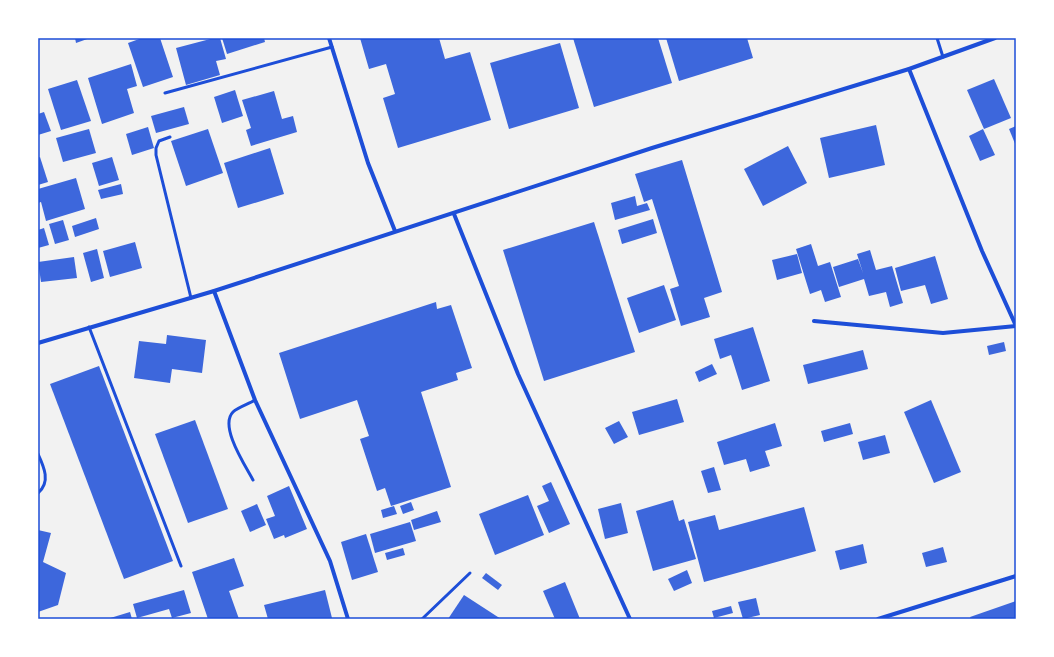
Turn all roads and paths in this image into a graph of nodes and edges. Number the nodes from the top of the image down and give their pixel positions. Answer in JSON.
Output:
{"nodes":[{"id":1,"x":329,"y":38,"type":"edge"},
{"id":2,"x":937,"y":38,"type":"edge"},
{"id":3,"x":995,"y":38,"type":"edge"},
{"id":4,"x":332,"y":47,"type":"junction"},
{"id":5,"x":942,"y":57,"type":"junction"},
{"id":6,"x":909,"y":69,"type":"junction"},
{"id":7,"x":165,"y":93,"type":"dead end"},
{"id":8,"x":170,"y":137,"type":"dead end"},
{"id":9,"x":454,"y":214,"type":"junction"},
{"id":10,"x":396,"y":231,"type":"junction"},
{"id":11,"x":214,"y":291,"type":"junction"},
{"id":12,"x":191,"y":298,"type":"junction"},
{"id":13,"x":814,"y":321,"type":"dead end"},
{"id":14,"x":1016,"y":326,"type":"edge"},
{"id":15,"x":90,"y":327,"type":"junction"},
{"id":16,"x":38,"y":342,"type":"edge"},
{"id":17,"x":255,"y":400,"type":"junction"},
{"id":18,"x":38,"y":454,"type":"edge"},
{"id":19,"x":253,"y":480,"type":"dead end"},
{"id":20,"x":38,"y":493,"type":"edge"},
{"id":21,"x":181,"y":566,"type":"dead end"},
{"id":22,"x":470,"y":573,"type":"dead end"},
{"id":23,"x":1016,"y":576,"type":"edge"},
{"id":24,"x":348,"y":619,"type":"edge"},
{"id":25,"x":422,"y":619,"type":"edge"},
{"id":26,"x":630,"y":619,"type":"edge"},
{"id":27,"x":878,"y":619,"type":"edge"}],
"edges":[{"from":1,"to":4,"type":"street"},
{"from":2,"to":5,"type":"lane"},
{"from":3,"to":5,"type":"street"},
{"from":4,"to":7,"type":"lane"},
{"from":4,"to":10,"type":"street"},
{"from":5,"to":6,"type":"street"},
{"from":6,"to":9,"type":"street"},
{"from":6,"to":14,"type":"street"},
{"from":8,"to":12,"type":"lane"},
{"from":9,"to":10,"type":"street"},
{"from":9,"to":26,"type":"street"},
{"from":10,"to":11,"type":"street"},
{"from":11,"to":12,"type":"street"},
{"from":11,"to":17,"type":"street"},
{"from":12,"to":15,"type":"street"},
{"from":13,"to":14,"type":"street"},
{"from":15,"to":16,"type":"street"},
{"from":15,"to":21,"type":"lane"},
{"from":17,"to":19,"type":"lane"},
{"from":17,"to":24,"type":"street"},
{"from":18,"to":20,"type":"lane"},
{"from":22,"to":25,"type":"lane"},
{"from":23,"to":27,"type":"street"}]}
